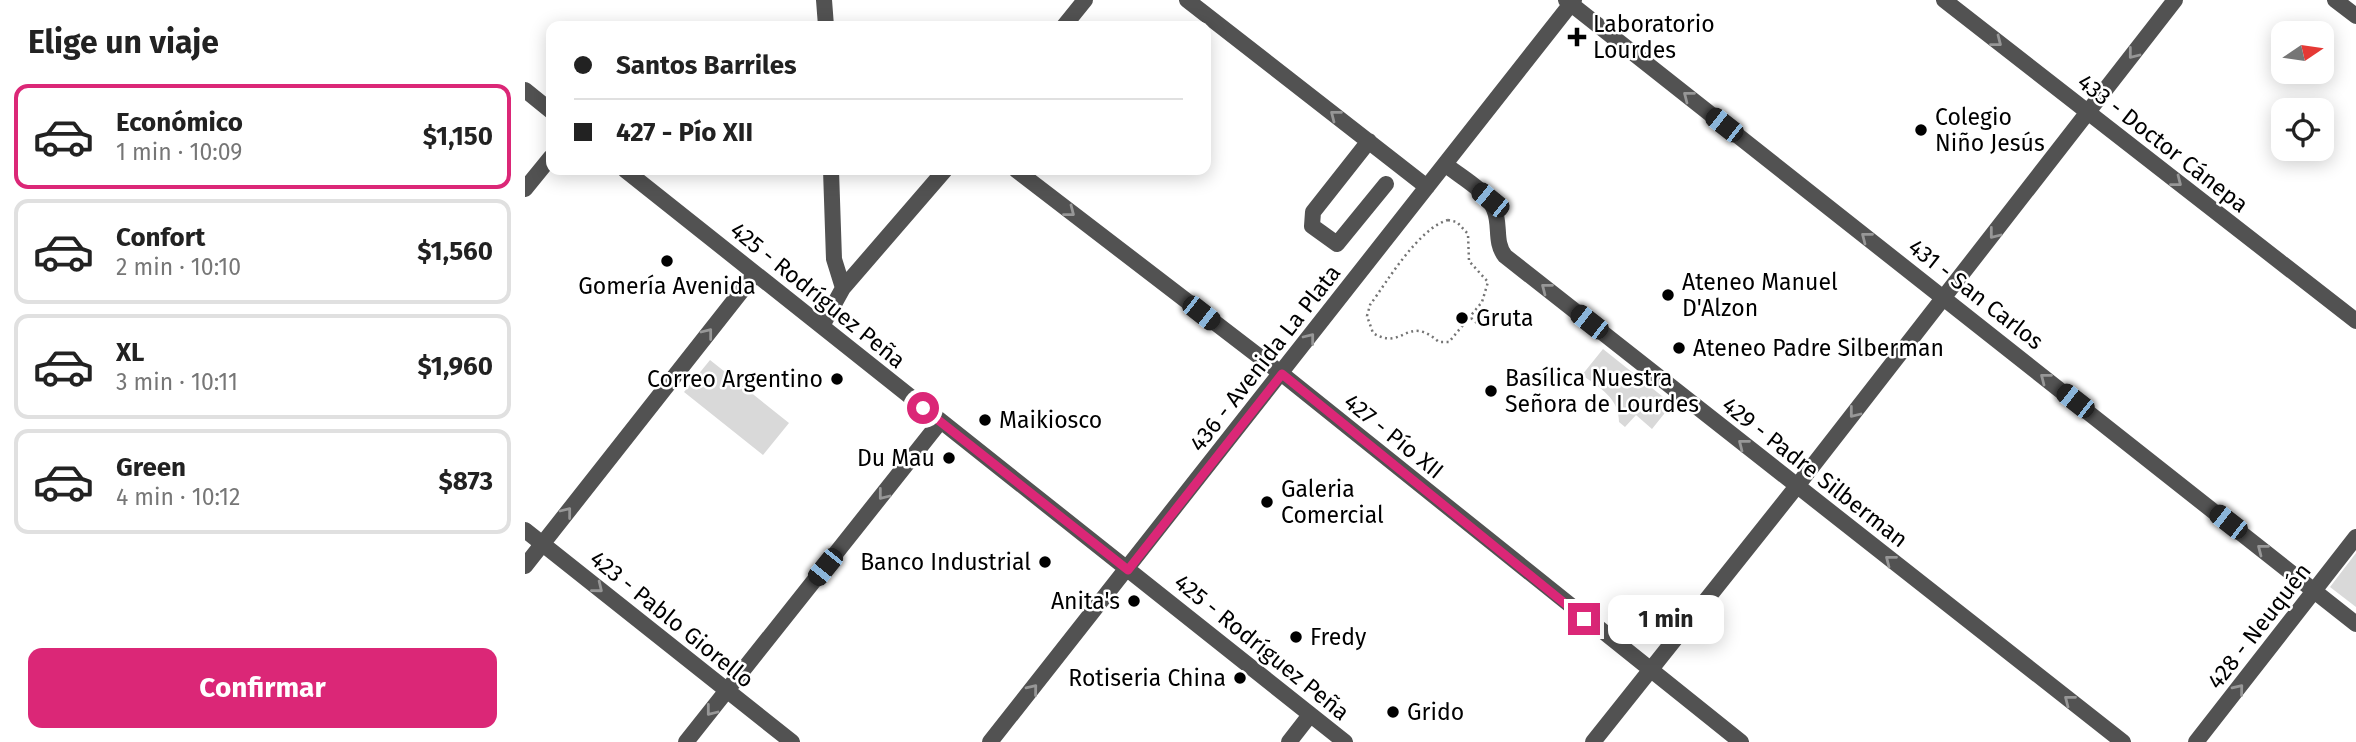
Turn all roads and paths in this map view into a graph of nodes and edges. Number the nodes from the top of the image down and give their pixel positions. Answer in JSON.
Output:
{"nodes":[{"id":1,"x":824,"y":0,"type":"edge"},
{"id":2,"x":1085,"y":0,"type":"edge"},
{"id":3,"x":1187,"y":0,"type":"edge"},
{"id":4,"x":1944,"y":0,"type":"edge"},
{"id":5,"x":2175,"y":0,"type":"edge"},
{"id":6,"x":2335,"y":0,"type":"edge"},
{"id":7,"x":1570,"y":1,"type":"edge"},
{"id":8,"x":2356,"y":16,"type":"edge"},
{"id":9,"x":826,"y":21,"type":"edge"},
{"id":10,"x":1068,"y":21,"type":"edge"},
{"id":11,"x":525,"y":90,"type":"edge"},
{"id":12,"x":546,"y":107,"type":"edge"},
{"id":13,"x":2087,"y":113,"type":"junction"},
{"id":14,"x":1369,"y":141,"type":"junction"},
{"id":15,"x":546,"y":163,"type":"edge"},
{"id":16,"x":1446,"y":165,"type":"junction"},
{"id":17,"x":631,"y":175,"type":"edge"},
{"id":18,"x":831,"y":175,"type":"edge"},
{"id":19,"x":941,"y":175,"type":"edge"},
{"id":20,"x":1023,"y":175,"type":"edge"},
{"id":21,"x":1385,"y":184,"type":"dead end"},
{"id":22,"x":1427,"y":187,"type":"junction"},
{"id":23,"x":525,"y":190,"type":"edge"},
{"id":24,"x":755,"y":274,"type":"junction"},
{"id":25,"x":843,"y":288,"type":"junction"},
{"id":26,"x":1944,"y":298,"type":"junction"},
{"id":27,"x":1471,"y":318,"type":"junction"},
{"id":28,"x":2356,"y":321,"type":"edge"},
{"id":29,"x":1477,"y":323,"type":"dead end"},
{"id":30,"x":822,"y":326,"type":"junction"},
{"id":31,"x":1282,"y":374,"type":"junction"},
{"id":32,"x":940,"y":422,"type":"junction"},
{"id":33,"x":1797,"y":486,"type":"junction"},
{"id":34,"x":525,"y":530,"type":"edge"},
{"id":35,"x":2356,"y":537,"type":"edge"},
{"id":36,"x":542,"y":544,"type":"junction"},
{"id":37,"x":525,"y":566,"type":"edge"},
{"id":38,"x":1128,"y":570,"type":"junction"},
{"id":39,"x":2315,"y":592,"type":"junction"},
{"id":40,"x":2356,"y":624,"type":"edge"},
{"id":41,"x":1649,"y":670,"type":"junction"},
{"id":42,"x":726,"y":691,"type":"junction"},
{"id":43,"x":1310,"y":715,"type":"junction"},
{"id":44,"x":687,"y":742,"type":"edge"},
{"id":45,"x":792,"y":742,"type":"edge"},
{"id":46,"x":990,"y":742,"type":"edge"},
{"id":47,"x":1289,"y":742,"type":"edge"},
{"id":48,"x":1345,"y":742,"type":"edge"},
{"id":49,"x":1593,"y":742,"type":"edge"},
{"id":50,"x":1741,"y":742,"type":"edge"},
{"id":51,"x":2123,"y":742,"type":"edge"},
{"id":52,"x":2196,"y":742,"type":"edge"}],
"edges":[{"from":1,"to":9,"type":"street"},
{"from":2,"to":10,"type":"street"},
{"from":14,"to":3,"type":"street","one_way":true},
{"from":4,"to":13,"type":"street","name":"433 - Doctor Cánepa","one_way":true},
{"from":5,"to":13,"type":"street","one_way":true},
{"from":6,"to":8,"type":"street"},
{"from":7,"to":16,"type":"street","name":"436 - Avenida La Plata"},
{"from":26,"to":7,"type":"street","name":"431 - San Carlos","one_way":true},
{"from":11,"to":12,"type":"street"},
{"from":13,"to":26,"type":"street","one_way":true},
{"from":13,"to":28,"type":"street","name":"433 - Doctor Cánepa","one_way":true},
{"from":14,"to":21,"type":"street"},
{"from":14,"to":22,"type":"street"},
{"from":15,"to":23,"type":"street"},
{"from":16,"to":22,"type":"street","name":"436 - Avenida La Plata"},
{"from":33,"to":16,"type":"street","name":"429 - Padre Silberman","one_way":true},
{"from":17,"to":24,"type":"street","name":"425 - Rodríguez Peña"},
{"from":18,"to":25,"type":"street"},
{"from":19,"to":25,"type":"street"},
{"from":20,"to":31,"type":"street","name":"427 - Pío XII","one_way":true},
{"from":31,"to":22,"type":"street","name":"436 - Avenida La Plata","one_way":true},
{"from":24,"to":30,"type":"street","name":"425 - Rodríguez Peña"},
{"from":36,"to":24,"type":"street","one_way":true},
{"from":25,"to":30,"type":"street"},
{"from":26,"to":33,"type":"street","one_way":true},
{"from":39,"to":26,"type":"street","name":"431 - San Carlos","one_way":true},
{"from":27,"to":27,"type":"path"},
{"from":27,"to":29,"type":"path"},
{"from":30,"to":32,"type":"street","name":"425 - Rodríguez Peña"},
{"from":31,"to":38,"type":"street","name":"436 - Avenida La Plata"},
{"from":31,"to":41,"type":"street","name":"427 - Pío XII"},
{"from":32,"to":38,"type":"street","name":"425 - Rodríguez Peña"},
{"from":32,"to":42,"type":"street","one_way":true},
{"from":33,"to":41,"type":"street"},
{"from":51,"to":33,"type":"street","name":"429 - Padre Silberman","one_way":true},
{"from":34,"to":36,"type":"street","name":"423 - Pablo Giorello"},
{"from":35,"to":39,"type":"street","name":"428 - Neuquén"},
{"from":36,"to":37,"type":"street"},
{"from":36,"to":42,"type":"street","name":"423 - Pablo Giorello","one_way":true},
{"from":38,"to":43,"type":"street","name":"425 - Rodríguez Peña"},
{"from":46,"to":38,"type":"street","name":"436 - Avenida La Plata","one_way":true},
{"from":39,"to":40,"type":"street","name":"431 - San Carlos"},
{"from":52,"to":39,"type":"street","name":"428 - Neuquén","one_way":true},
{"from":41,"to":49,"type":"street"},
{"from":41,"to":50,"type":"street","name":"427 - Pío XII"},
{"from":42,"to":44,"type":"street","one_way":true},
{"from":42,"to":45,"type":"street","name":"423 - Pablo Giorello"},
{"from":43,"to":47,"type":"street"},
{"from":43,"to":48,"type":"street","name":"425 - Rodríguez Peña"}]}
